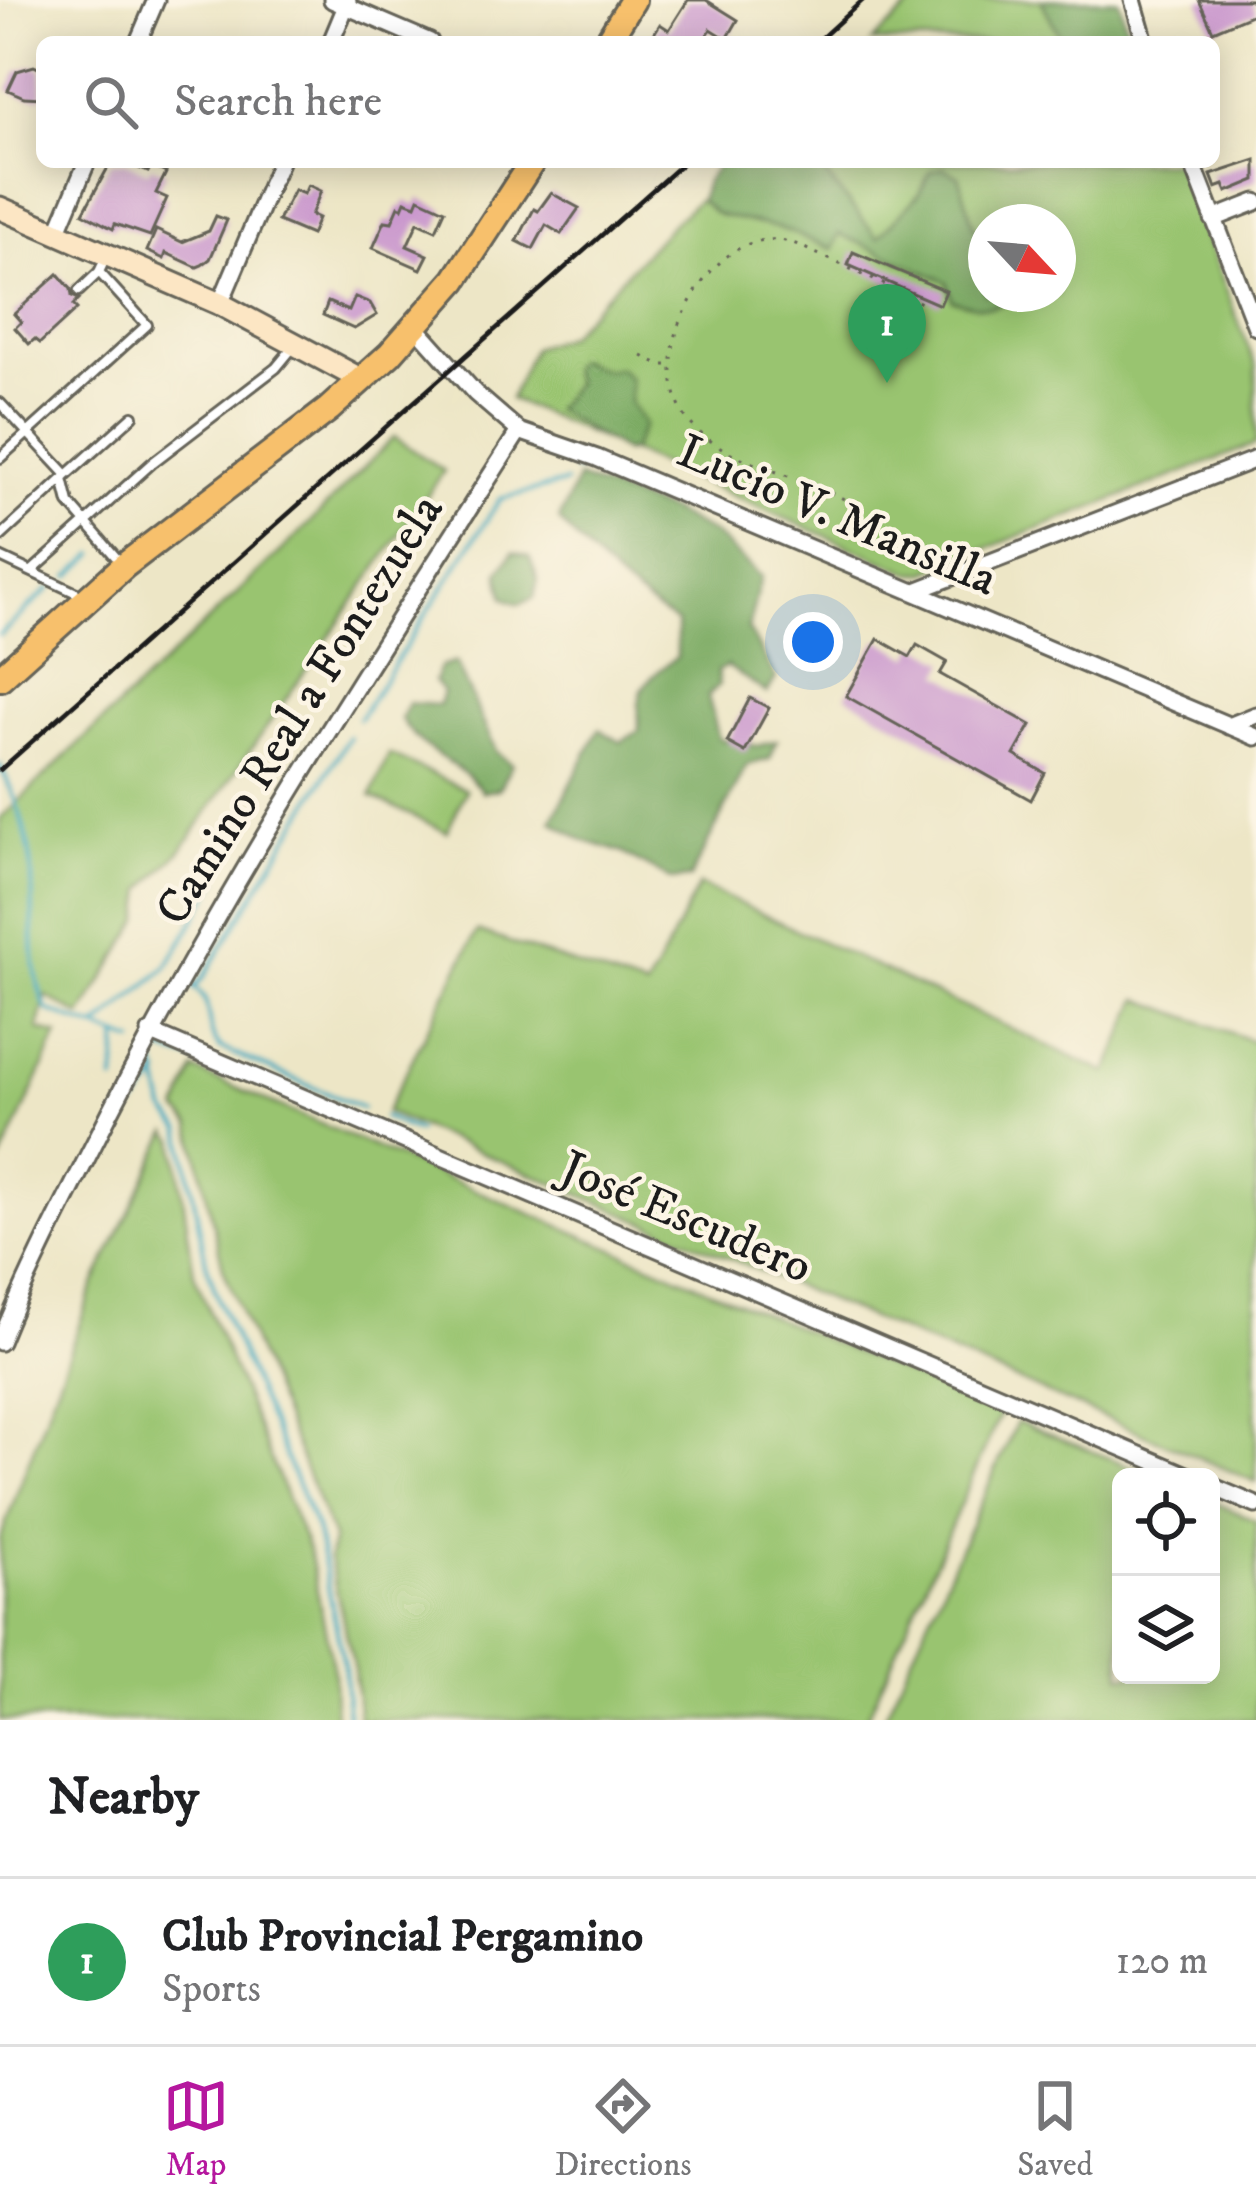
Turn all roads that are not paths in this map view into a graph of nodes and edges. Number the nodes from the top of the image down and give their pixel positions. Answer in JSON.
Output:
{"nodes":[{"id":1,"x":156,"y":0,"type":"edge"},
{"id":2,"x":633,"y":0,"type":"edge"},
{"id":3,"x":1133,"y":0,"type":"edge"},
{"id":4,"x":342,"y":2,"type":"edge"},
{"id":5,"x":141,"y":36,"type":"edge"},
{"id":6,"x":333,"y":36,"type":"edge"},
{"id":7,"x":417,"y":36,"type":"edge"},
{"id":8,"x":611,"y":36,"type":"edge"},
{"id":9,"x":1143,"y":36,"type":"edge"},
{"id":10,"x":84,"y":168,"type":"edge"},
{"id":11,"x":277,"y":168,"type":"edge"},
{"id":12,"x":528,"y":168,"type":"edge"},
{"id":13,"x":1194,"y":168,"type":"edge"},
{"id":14,"x":1256,"y":202,"type":"edge"},
{"id":15,"x":0,"y":208,"type":"edge"},
{"id":16,"x":1213,"y":219,"type":"junction"},
{"id":17,"x":57,"y":233,"type":"junction"},
{"id":18,"x":104,"y":264,"type":"junction"},
{"id":19,"x":79,"y":291,"type":"dead end"},
{"id":20,"x":220,"y":304,"type":"junction"},
{"id":21,"x":416,"y":327,"type":"junction"},
{"id":22,"x":1256,"y":327,"type":"edge"},
{"id":23,"x":296,"y":344,"type":"junction"},
{"id":24,"x":362,"y":380,"type":"junction"},
{"id":25,"x":0,"y":403,"type":"edge"},
{"id":26,"x":133,"y":416,"type":"dead end"},
{"id":27,"x":519,"y":430,"type":"junction"},
{"id":28,"x":28,"y":433,"type":"junction"},
{"id":29,"x":0,"y":458,"type":"edge"},
{"id":30,"x":1256,"y":459,"type":"edge"},
{"id":31,"x":65,"y":477,"type":"junction"},
{"id":32,"x":85,"y":522,"type":"junction"},
{"id":33,"x":0,"y":537,"type":"edge"},
{"id":34,"x":0,"y":557,"type":"edge"},
{"id":35,"x":124,"y":566,"type":"junction"},
{"id":36,"x":32,"y":571,"type":"junction"},
{"id":37,"x":916,"y":591,"type":"junction"},
{"id":38,"x":88,"y":599,"type":"junction"},
{"id":39,"x":0,"y":679,"type":"edge"},
{"id":40,"x":1256,"y":715,"type":"edge"},
{"id":41,"x":1229,"y":725,"type":"junction"},
{"id":42,"x":1256,"y":737,"type":"edge"},
{"id":43,"x":150,"y":1032,"type":"junction"},
{"id":44,"x":0,"y":1342,"type":"edge"},
{"id":45,"x":1170,"y":1468,"type":"edge"},
{"id":46,"x":1220,"y":1490,"type":"edge"},
{"id":47,"x":1256,"y":1505,"type":"edge"}],
"edges":[{"from":1,"to":5,"type":"street"},
{"from":2,"to":8,"type":"main road"},
{"from":3,"to":9,"type":"street"},
{"from":4,"to":6,"type":"street"},
{"from":4,"to":7,"type":"street"},
{"from":10,"to":17,"type":"street"},
{"from":11,"to":20,"type":"street"},
{"from":12,"to":21,"type":"main road"},
{"from":13,"to":16,"type":"street"},
{"from":14,"to":16,"type":"street"},
{"from":15,"to":17,"type":"main road"},
{"from":16,"to":22,"type":"street"},
{"from":17,"to":18,"type":"main road"},
{"from":18,"to":19,"type":"lane"},
{"from":18,"to":20,"type":"main road"},
{"from":18,"to":28,"type":"lane"},
{"from":20,"to":23,"type":"main road"},
{"from":21,"to":24,"type":"main road"},
{"from":21,"to":27,"type":"street","name":"Lucio V. Mansilla"},
{"from":23,"to":24,"type":"main road"},
{"from":23,"to":32,"type":"lane"},
{"from":24,"to":35,"type":"main road"},
{"from":25,"to":28,"type":"lane"},
{"from":26,"to":31,"type":"lane"},
{"from":27,"to":37,"type":"street","name":"Lucio V. Mansilla"},
{"from":27,"to":43,"type":"street","name":"Camino Real a Fontezuela"},
{"from":28,"to":29,"type":"lane"},
{"from":28,"to":31,"type":"lane"},
{"from":30,"to":37,"type":"street"},
{"from":31,"to":32,"type":"lane"},
{"from":31,"to":33,"type":"lane"},
{"from":32,"to":35,"type":"lane"},
{"from":32,"to":36,"type":"lane"},
{"from":34,"to":36,"type":"lane"},
{"from":35,"to":38,"type":"main road"},
{"from":36,"to":38,"type":"lane"},
{"from":37,"to":41,"type":"street","name":"Lucio V. Mansilla"},
{"from":38,"to":39,"type":"main road"},
{"from":40,"to":41,"type":"street"},
{"from":41,"to":42,"type":"street","name":"Lucio V. Mansilla"},
{"from":43,"to":44,"type":"street","name":"Camino Real a Fontezuela"},
{"from":43,"to":45,"type":"street","name":"José Escudero"},
{"from":46,"to":47,"type":"street"}]}
